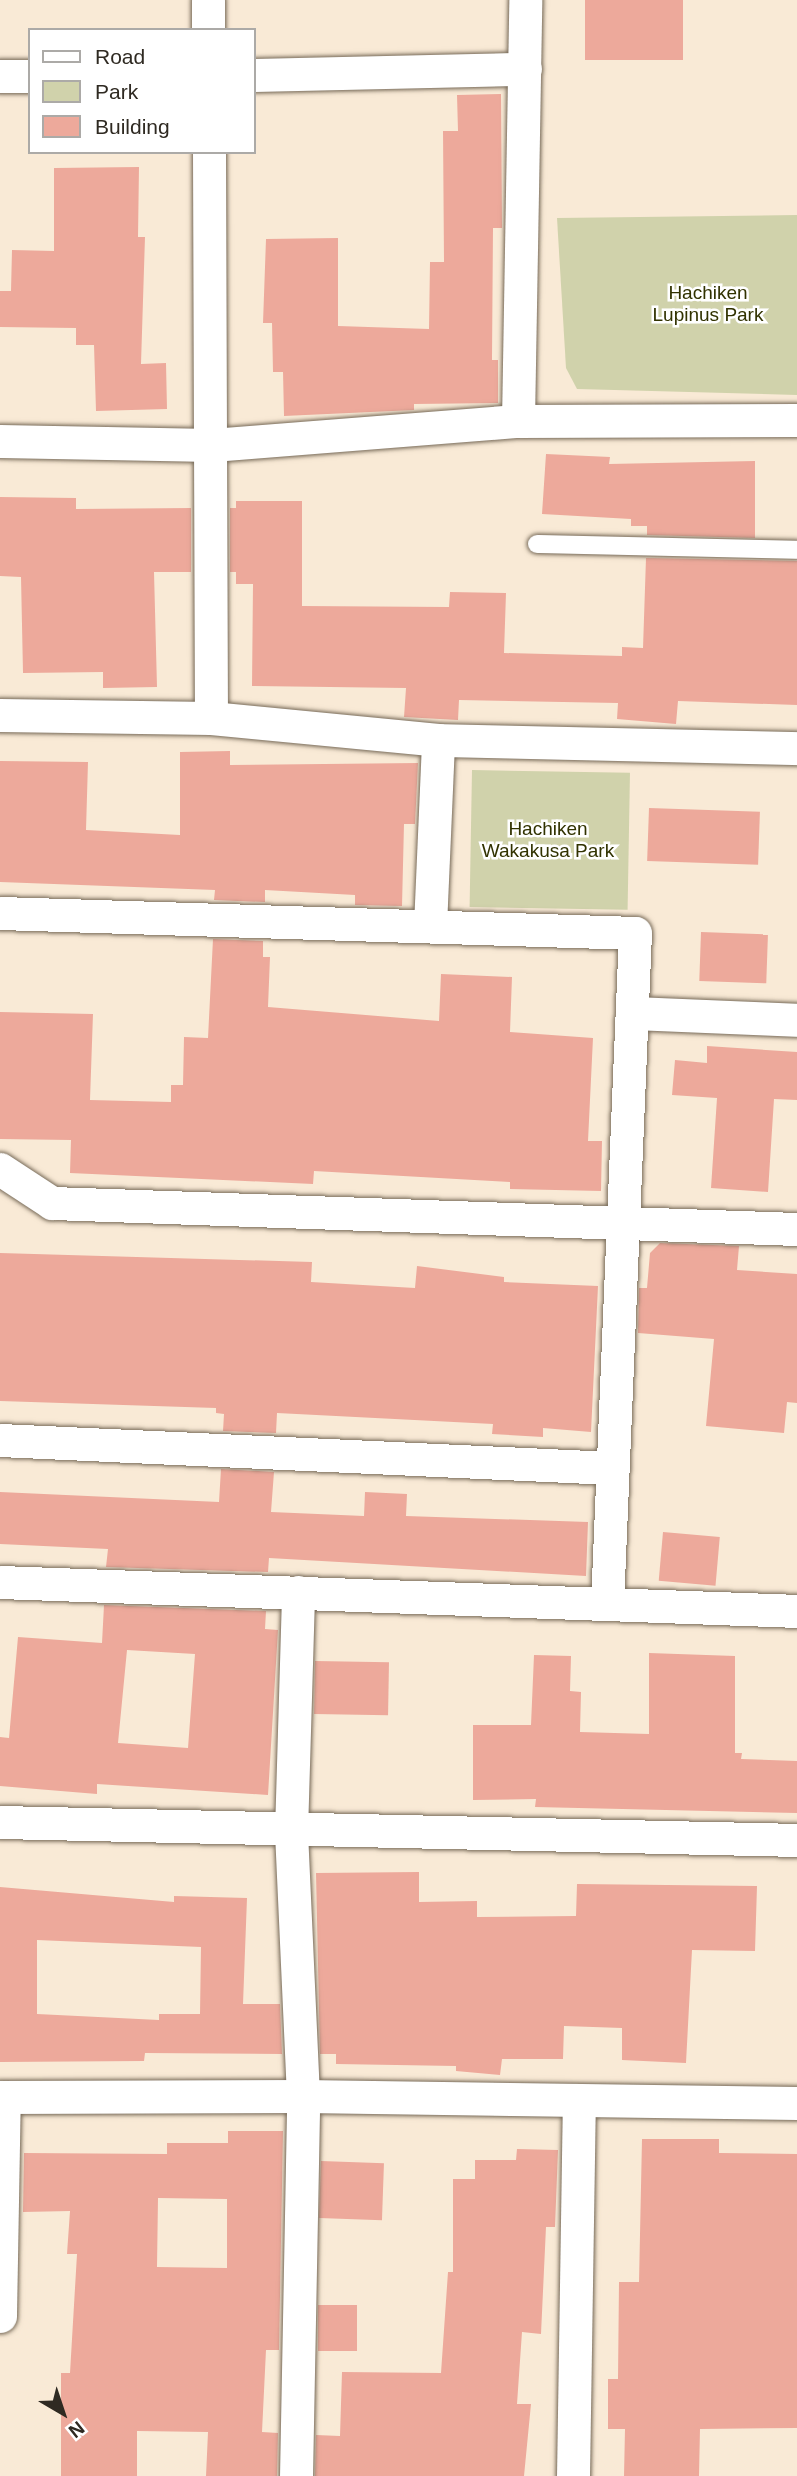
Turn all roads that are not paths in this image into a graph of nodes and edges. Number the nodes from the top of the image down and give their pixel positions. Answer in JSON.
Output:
{"nodes":[{"id":1,"x":208,"y":0,"type":"edge"},
{"id":2,"x":525,"y":0,"type":"edge"},
{"id":3,"x":208,"y":28,"type":"edge"},
{"id":4,"x":525,"y":69,"type":"junction"},
{"id":5,"x":256,"y":75,"type":"edge"},
{"id":6,"x":0,"y":76,"type":"edge"},
{"id":7,"x":28,"y":76,"type":"edge"},
{"id":8,"x":209,"y":154,"type":"edge"},
{"id":9,"x":797,"y":420,"type":"edge"},
{"id":10,"x":518,"y":421,"type":"junction"},
{"id":11,"x":0,"y":441,"type":"edge"},
{"id":12,"x":212,"y":445,"type":"junction"},
{"id":13,"x":537,"y":544,"type":"dead end"},
{"id":14,"x":797,"y":550,"type":"edge"},
{"id":15,"x":0,"y":715,"type":"edge"},
{"id":16,"x":211,"y":718,"type":"junction"},
{"id":17,"x":438,"y":740,"type":"junction"},
{"id":18,"x":797,"y":748,"type":"edge"},
{"id":19,"x":0,"y":913,"type":"edge"},
{"id":20,"x":430,"y":926,"type":"junction"},
{"id":21,"x":632,"y":1013,"type":"junction"},
{"id":22,"x":797,"y":1020,"type":"edge"},
{"id":23,"x":0,"y":1169,"type":"edge"},
{"id":24,"x":622,"y":1223,"type":"junction"},
{"id":25,"x":797,"y":1229,"type":"edge"},
{"id":26,"x":0,"y":1440,"type":"edge"},
{"id":27,"x":611,"y":1468,"type":"junction"},
{"id":28,"x":0,"y":1582,"type":"edge"},
{"id":29,"x":298,"y":1592,"type":"junction"},
{"id":30,"x":607,"y":1603,"type":"junction"},
{"id":31,"x":797,"y":1612,"type":"edge"},
{"id":32,"x":0,"y":1822,"type":"edge"},
{"id":33,"x":290,"y":1832,"type":"junction"},
{"id":34,"x":797,"y":1840,"type":"edge"},
{"id":35,"x":303,"y":2096,"type":"junction"},
{"id":36,"x":2,"y":2097,"type":"edge"},
{"id":37,"x":579,"y":2100,"type":"junction"},
{"id":38,"x":797,"y":2103,"type":"edge"},
{"id":39,"x":0,"y":2316,"type":"edge"},
{"id":40,"x":296,"y":2476,"type":"edge"},
{"id":41,"x":573,"y":2476,"type":"edge"}],
"edges":[{"from":1,"to":3,"type":"street"},
{"from":2,"to":4,"type":"street"},
{"from":4,"to":5,"type":"street"},
{"from":4,"to":10,"type":"street"},
{"from":6,"to":7,"type":"street"},
{"from":8,"to":12,"type":"street"},
{"from":9,"to":10,"type":"street"},
{"from":10,"to":12,"type":"street"},
{"from":11,"to":12,"type":"street"},
{"from":12,"to":16,"type":"street"},
{"from":13,"to":14,"type":"lane"},
{"from":15,"to":16,"type":"street"},
{"from":16,"to":17,"type":"street"},
{"from":17,"to":18,"type":"street"},
{"from":17,"to":20,"type":"street"},
{"from":19,"to":20,"type":"street"},
{"from":20,"to":21,"type":"street"},
{"from":21,"to":22,"type":"street"},
{"from":21,"to":24,"type":"street"},
{"from":23,"to":24,"type":"street"},
{"from":24,"to":25,"type":"street"},
{"from":24,"to":27,"type":"street"},
{"from":26,"to":27,"type":"street"},
{"from":27,"to":30,"type":"street"},
{"from":28,"to":29,"type":"street"},
{"from":29,"to":30,"type":"street"},
{"from":29,"to":33,"type":"street"},
{"from":30,"to":31,"type":"street"},
{"from":32,"to":33,"type":"street"},
{"from":33,"to":34,"type":"street"},
{"from":33,"to":35,"type":"street"},
{"from":35,"to":36,"type":"street"},
{"from":35,"to":37,"type":"street"},
{"from":35,"to":40,"type":"street"},
{"from":36,"to":39,"type":"street"},
{"from":37,"to":38,"type":"street"},
{"from":37,"to":41,"type":"street"}]}
